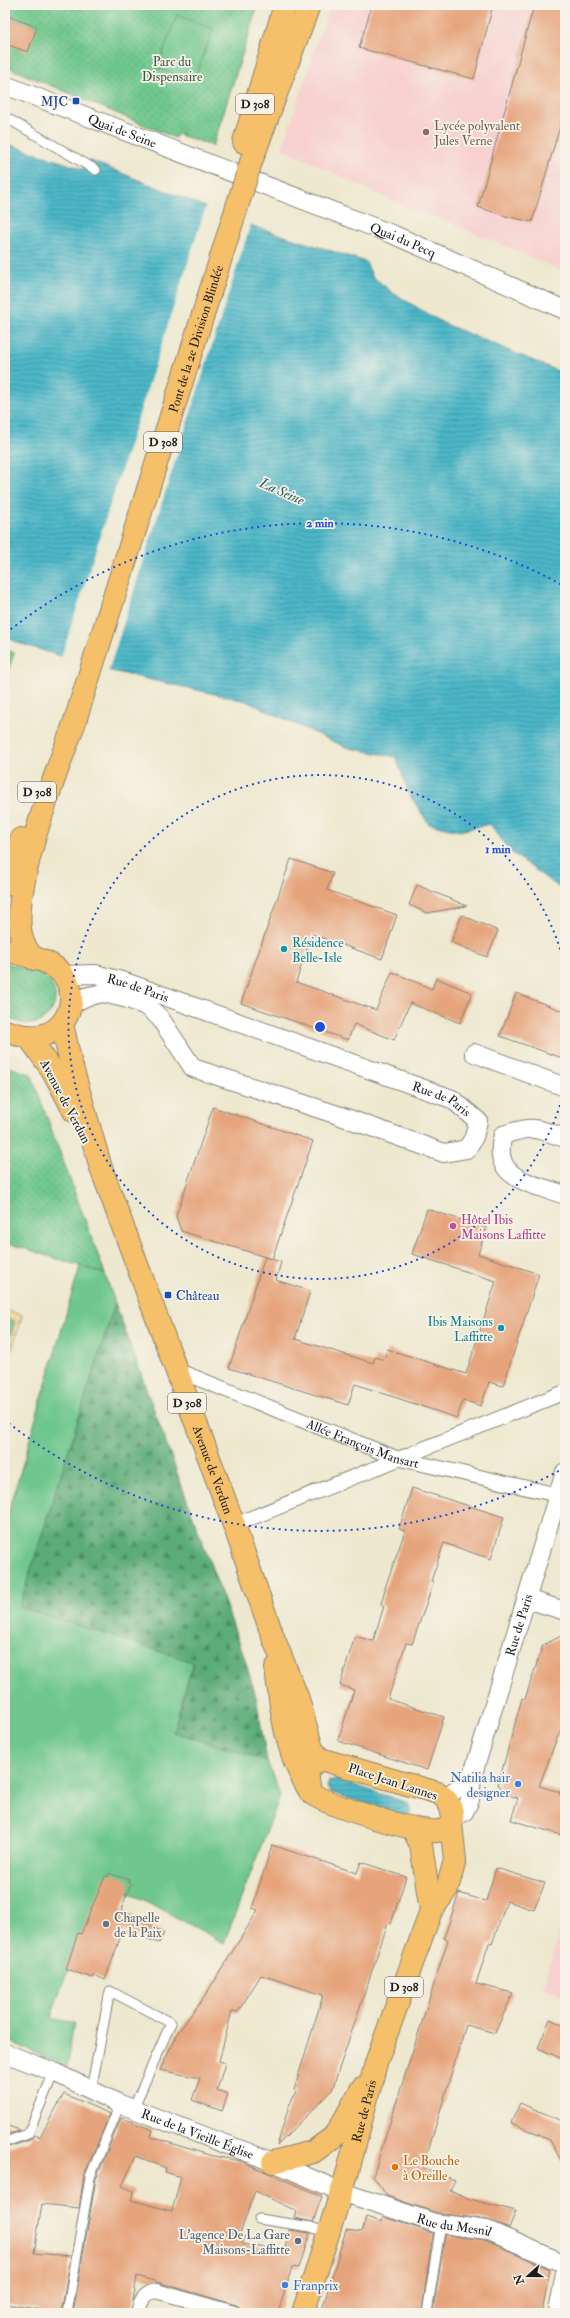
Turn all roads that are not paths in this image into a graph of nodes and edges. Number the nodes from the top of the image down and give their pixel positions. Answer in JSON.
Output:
{"nodes":[{"id":1,"x":285,"y":5,"type":"edge"},
{"id":2,"x":309,"y":5,"type":"edge"},
{"id":3,"x":6,"y":88,"type":"edge"},
{"id":4,"x":5,"y":116,"type":"edge"},
{"id":5,"x":244,"y":163,"type":"junction"},
{"id":6,"x":96,"y":170,"type":"dead end"},
{"id":7,"x":565,"y":310,"type":"edge"},
{"id":8,"x":68,"y":722,"type":"junction"},
{"id":9,"x":5,"y":885,"type":"edge"},
{"id":10,"x":5,"y":950,"type":"edge"},
{"id":11,"x":34,"y":959,"type":"junction"},
{"id":12,"x":63,"y":975,"type":"junction"},
{"id":13,"x":71,"y":1004,"type":"junction"},
{"id":14,"x":62,"y":1024,"type":"junction"},
{"id":15,"x":5,"y":1031,"type":"edge"},
{"id":16,"x":28,"y":1036,"type":"junction"},
{"id":17,"x":474,"y":1053,"type":"dead end"},
{"id":18,"x":565,"y":1087,"type":"edge"},
{"id":19,"x":565,"y":1138,"type":"edge"},
{"id":20,"x":101,"y":1168,"type":"junction"},
{"id":21,"x":565,"y":1195,"type":"edge"},
{"id":22,"x":174,"y":1369,"type":"junction"},
{"id":23,"x":565,"y":1392,"type":"edge"},
{"id":24,"x":396,"y":1458,"type":"junction"},
{"id":25,"x":565,"y":1472,"type":"edge"},
{"id":26,"x":558,"y":1495,"type":"junction"},
{"id":27,"x":234,"y":1524,"type":"junction"},
{"id":28,"x":527,"y":1599,"type":"junction"},
{"id":29,"x":565,"y":1611,"type":"edge"},
{"id":30,"x":273,"y":1637,"type":"junction"},
{"id":31,"x":320,"y":1759,"type":"junction"},
{"id":32,"x":472,"y":1777,"type":"junction"},
{"id":33,"x":310,"y":1792,"type":"junction"},
{"id":34,"x":445,"y":1798,"type":"junction"},
{"id":35,"x":452,"y":1821,"type":"junction"},
{"id":36,"x":413,"y":1829,"type":"junction"},
{"id":37,"x":431,"y":1911,"type":"junction"},
{"id":38,"x":5,"y":2053,"type":"edge"},
{"id":39,"x":376,"y":2063,"type":"junction"},
{"id":40,"x":54,"y":2072,"type":"junction"},
{"id":41,"x":91,"y":2090,"type":"junction"},
{"id":42,"x":127,"y":2107,"type":"junction"},
{"id":43,"x":5,"y":2142,"type":"edge"},
{"id":44,"x":273,"y":2162,"type":"junction"},
{"id":45,"x":342,"y":2192,"type":"junction"},
{"id":46,"x":259,"y":2219,"type":"dead end"},
{"id":47,"x":441,"y":2224,"type":"junction"},
{"id":48,"x":329,"y":2234,"type":"junction"},
{"id":49,"x":565,"y":2264,"type":"edge"},
{"id":50,"x":565,"y":2272,"type":"edge"},
{"id":51,"x":67,"y":2313,"type":"edge"},
{"id":52,"x":139,"y":2313,"type":"edge"},
{"id":53,"x":234,"y":2313,"type":"edge"},
{"id":54,"x":303,"y":2313,"type":"edge"},
{"id":55,"x":427,"y":2313,"type":"edge"},
{"id":56,"x":558,"y":2313,"type":"edge"}],
"edges":[{"from":1,"to":5,"type":"main road","number":"D 308"},
{"from":2,"to":5,"type":"main road","number":"D 308"},
{"from":3,"to":5,"type":"street","name":"Quai de Seine"},
{"from":4,"to":6,"type":"lane"},
{"from":5,"to":7,"type":"street","name":"Quai du Pecq"},
{"from":5,"to":8,"type":"main road","name":"Pont de la 2e Division Blindée","number":"D 308","bridge":true},
{"from":8,"to":9,"type":"main road","number":"D 308"},
{"from":8,"to":11,"type":"main road","number":"D 308"},
{"from":10,"to":11,"type":"main road"},
{"from":11,"to":12,"type":"main road"},
{"from":12,"to":13,"type":"main road"},
{"from":12,"to":13,"type":"street","name":"Rue de Paris"},
{"from":13,"to":14,"type":"main road"},
{"from":14,"to":16,"type":"main road"},
{"from":14,"to":20,"type":"main road","name":"Avenue de Verdun","number":"D 308"},
{"from":15,"to":16,"type":"main road"},
{"from":16,"to":20,"type":"main road","name":"Avenue de Verdun","number":"D 308"},
{"from":17,"to":18,"type":"street"},
{"from":19,"to":21,"type":"street"},
{"from":20,"to":22,"type":"main road","name":"Avenue de Verdun","number":"D 308"},
{"from":22,"to":24,"type":"street","name":"Allée François Mansart"},
{"from":22,"to":27,"type":"main road","name":"Avenue de Verdun","number":"D 308"},
{"from":23,"to":24,"type":"street"},
{"from":24,"to":26,"type":"street","name":"Allée François Mansart"},
{"from":24,"to":27,"type":"street"},
{"from":25,"to":26,"type":"street","name":"Rue de Paris"},
{"from":26,"to":28,"type":"street","name":"Rue de Paris"},
{"from":27,"to":30,"type":"main road","name":"Avenue de Verdun","number":"D 308"},
{"from":28,"to":29,"type":"street"},
{"from":28,"to":32,"type":"street","name":"Rue de Paris"},
{"from":30,"to":31,"type":"main road","name":"Avenue de Verdun","number":"D 308"},
{"from":30,"to":33,"type":"main road","name":"Avenue de Verdun","number":"D 308"},
{"from":31,"to":33,"type":"main road"},
{"from":31,"to":34,"type":"main road","name":"Place Jean Lannes"},
{"from":32,"to":34,"type":"street"},
{"from":32,"to":35,"type":"street","name":"Rue de Paris"},
{"from":33,"to":36,"type":"main road"},
{"from":34,"to":35,"type":"main road","name":"Place Jean Lannes"},
{"from":35,"to":36,"type":"main road"},
{"from":35,"to":37,"type":"main road","name":"Rue de Paris","number":"D 308"},
{"from":36,"to":37,"type":"main road","name":"Rue de Paris","number":"D 308"},
{"from":37,"to":39,"type":"main road","name":"Rue de Paris","number":"D 308"},
{"from":38,"to":40,"type":"street","name":"Rue de la Vieille Église"},
{"from":39,"to":44,"type":"main road"},
{"from":39,"to":45,"type":"main road","name":"Rue de Paris","number":"D 308"},
{"from":40,"to":41,"type":"street","name":"Rue de la Vieille Église"},
{"from":40,"to":43,"type":"lane"},
{"from":41,"to":42,"type":"street","name":"Rue de la Vieille Église"},
{"from":41,"to":42,"type":"lane"},
{"from":42,"to":44,"type":"street","name":"Rue de la Vieille Église"},
{"from":42,"to":51,"type":"lane"},
{"from":44,"to":45,"type":"street","name":"Rue de la Vieille Église"},
{"from":45,"to":47,"type":"street","name":"Rue du Mesnil"},
{"from":45,"to":48,"type":"main road","name":"Rue de Paris","number":"D 308"},
{"from":46,"to":48,"type":"lane"},
{"from":47,"to":49,"type":"street","name":"Rue du Mesnil"},
{"from":47,"to":55,"type":"lane"},
{"from":48,"to":54,"type":"main road","name":"Rue de Paris","number":"D 308"},
{"from":50,"to":56,"type":"street"},
{"from":52,"to":53,"type":"street"}]}
